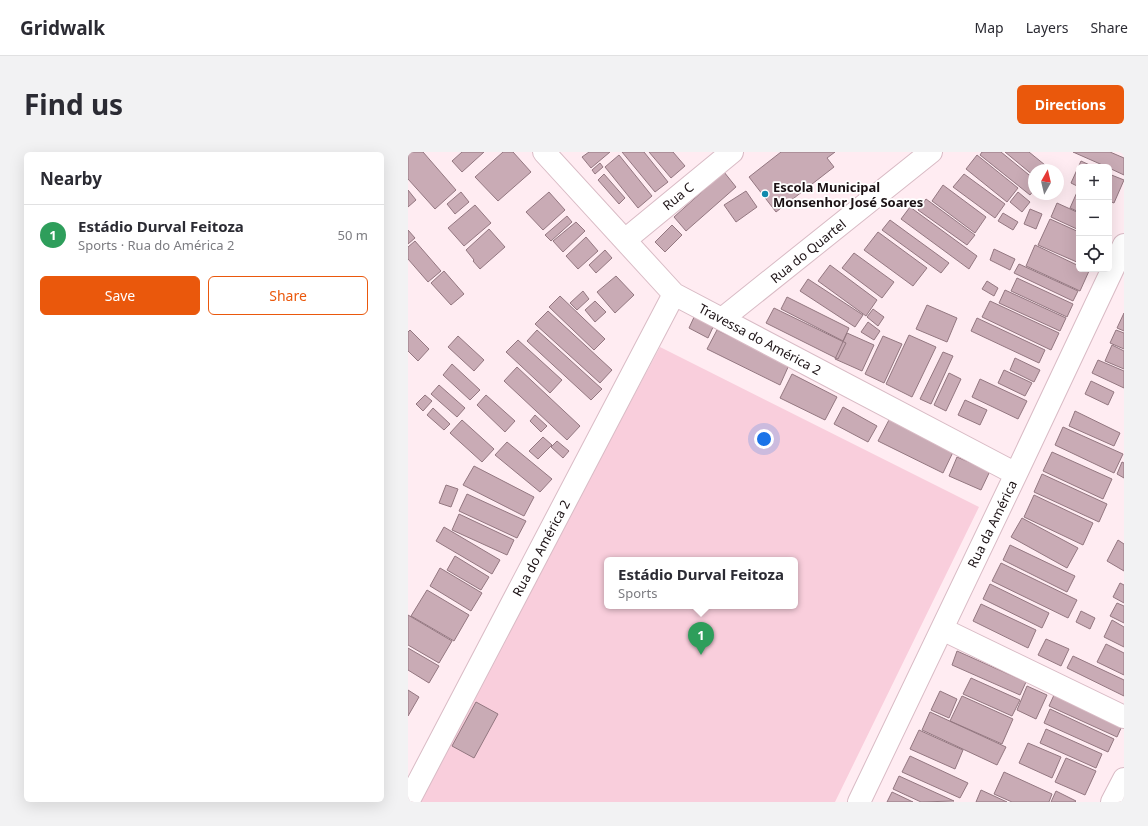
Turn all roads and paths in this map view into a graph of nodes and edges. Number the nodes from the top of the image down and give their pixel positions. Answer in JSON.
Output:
{"nodes":[{"id":1,"x":544,"y":152,"type":"edge"},
{"id":2,"x":732,"y":152,"type":"edge"},
{"id":3,"x":931,"y":152,"type":"edge"},
{"id":4,"x":625,"y":240,"type":"junction"},
{"id":5,"x":1124,"y":245,"type":"edge"},
{"id":6,"x":674,"y":294,"type":"junction"},
{"id":7,"x":722,"y":319,"type":"junction"},
{"id":8,"x":1016,"y":474,"type":"junction"},
{"id":9,"x":942,"y":629,"type":"junction"},
{"id":10,"x":1124,"y":717,"type":"edge"},
{"id":11,"x":1124,"y":779,"type":"edge"},
{"id":12,"x":408,"y":802,"type":"edge"},
{"id":13,"x":859,"y":802,"type":"edge"},
{"id":14,"x":1112,"y":802,"type":"edge"}],
"edges":[{"from":1,"to":4,"type":"street","name":"Travessa do América 2"},
{"from":2,"to":4,"type":"street","name":"Rua C"},
{"from":3,"to":7,"type":"street","name":"Rua do Quartel"},
{"from":4,"to":6,"type":"street","name":"Travessa do América 2"},
{"from":5,"to":8,"type":"street","name":"Rua da América"},
{"from":6,"to":7,"type":"street","name":"Travessa do América 2"},
{"from":6,"to":12,"type":"street","name":"Rua do América 2"},
{"from":7,"to":8,"type":"street","name":"Travessa do América 2"},
{"from":8,"to":9,"type":"street","name":"Rua da América"},
{"from":9,"to":10,"type":"street"},
{"from":9,"to":13,"type":"street","name":"Rua da América"},
{"from":11,"to":14,"type":"street"}]}
